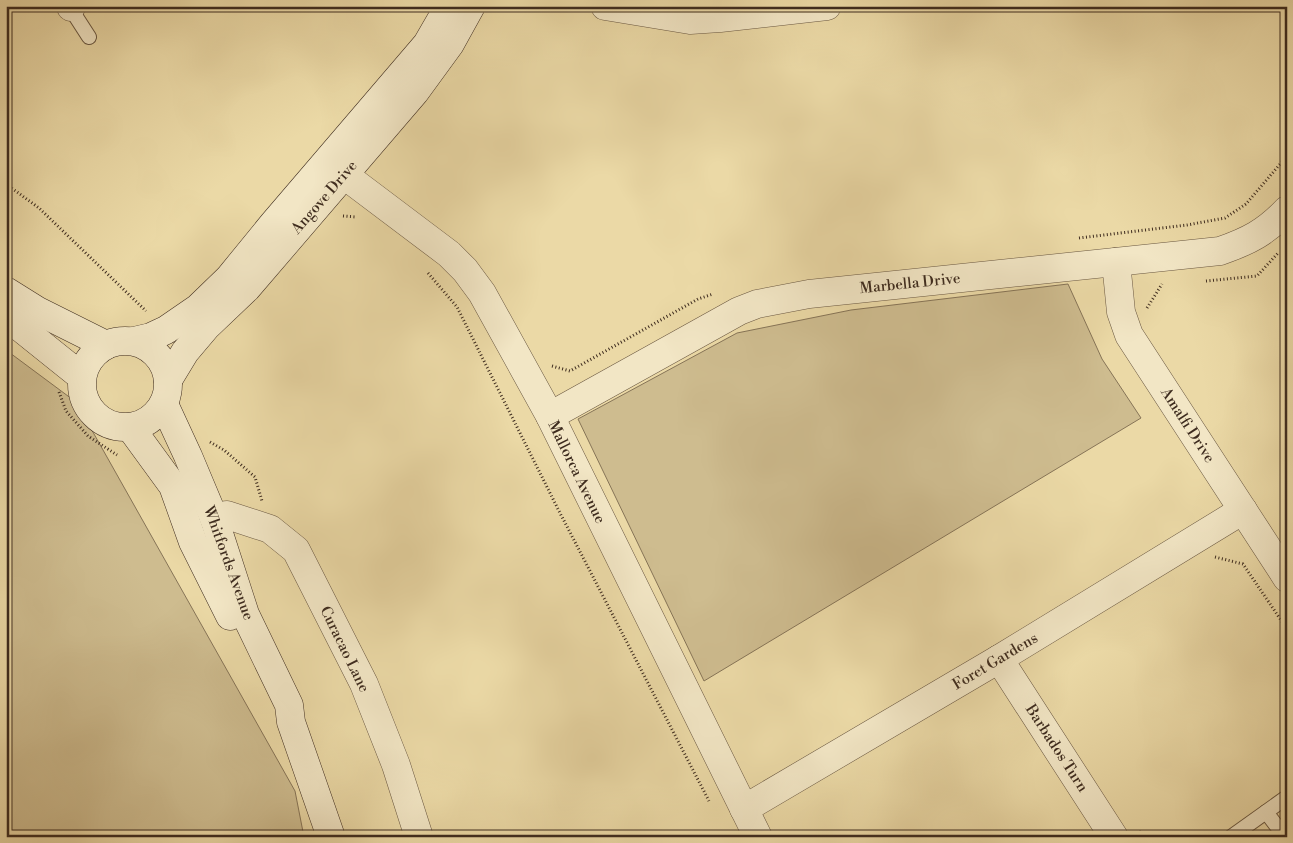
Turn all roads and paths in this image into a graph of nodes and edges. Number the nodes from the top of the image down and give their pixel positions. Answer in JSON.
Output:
{"nodes":[{"id":1,"x":70,"y":6,"type":"edge"},
{"id":2,"x":449,"y":6,"type":"edge"},
{"id":3,"x":472,"y":6,"type":"edge"},
{"id":4,"x":605,"y":6,"type":"edge"},
{"id":5,"x":827,"y":6,"type":"edge"},
{"id":6,"x":89,"y":37,"type":"dead end"},
{"id":7,"x":335,"y":168,"type":"junction"},
{"id":8,"x":6,"y":184,"type":"edge"},
{"id":9,"x":1287,"y":210,"type":"edge"},
{"id":10,"x":342,"y":216,"type":"dead end"},
{"id":11,"x":364,"y":222,"type":"dead end"},
{"id":12,"x":1281,"y":251,"type":"dead end"},
{"id":13,"x":1116,"y":262,"type":"junction"},
{"id":14,"x":426,"y":270,"type":"dead end"},
{"id":15,"x":1199,"y":281,"type":"dead end"},
{"id":16,"x":1171,"y":284,"type":"dead end"},
{"id":17,"x":6,"y":291,"type":"edge"},
{"id":18,"x":1146,"y":310,"type":"dead end"},
{"id":19,"x":6,"y":316,"type":"edge"},
{"id":20,"x":166,"y":330,"type":"junction"},
{"id":21,"x":134,"y":341,"type":"junction"},
{"id":22,"x":106,"y":345,"type":"junction"},
{"id":23,"x":82,"y":376,"type":"junction"},
{"id":24,"x":58,"y":388,"type":"dead end"},
{"id":25,"x":166,"y":392,"type":"junction"},
{"id":26,"x":550,"y":416,"type":"junction"},
{"id":27,"x":130,"y":427,"type":"junction"},
{"id":28,"x":120,"y":456,"type":"dead end"},
{"id":29,"x":1243,"y":510,"type":"junction"},
{"id":30,"x":214,"y":518,"type":"junction"},
{"id":31,"x":1208,"y":556,"type":"dead end"},
{"id":32,"x":1287,"y":578,"type":"edge"},
{"id":33,"x":1287,"y":629,"type":"edge"},
{"id":34,"x":999,"y":659,"type":"junction"},
{"id":35,"x":292,"y":722,"type":"junction"},
{"id":36,"x":1287,"y":797,"type":"edge"},
{"id":37,"x":712,"y":808,"type":"dead end"},
{"id":38,"x":744,"y":810,"type":"junction"},
{"id":39,"x":1266,"y":812,"type":"junction"},
{"id":40,"x":1126,"y":833,"type":"edge"},
{"id":41,"x":331,"y":837,"type":"edge"},
{"id":42,"x":419,"y":837,"type":"edge"},
{"id":43,"x":758,"y":837,"type":"edge"},
{"id":44,"x":1143,"y":837,"type":"edge"},
{"id":45,"x":1231,"y":837,"type":"edge"},
{"id":46,"x":1285,"y":837,"type":"edge"}],
"edges":[{"from":1,"to":6,"type":"lane"},
{"from":2,"to":7,"type":"street","name":"Angove Drive"},
{"from":3,"to":7,"type":"street","name":"Angove Drive"},
{"from":4,"to":5,"type":"street"},
{"from":7,"to":20,"type":"street","name":"Angove Drive"},
{"from":7,"to":25,"type":"street","name":"Angove Drive"},
{"from":7,"to":26,"type":"street","name":"Mallorca Avenue"},
{"from":8,"to":20,"type":"path"},
{"from":9,"to":13,"type":"street","name":"Marbella Drive"},
{"from":10,"to":11,"type":"path"},
{"from":12,"to":15,"type":"path"},
{"from":13,"to":26,"type":"street","name":"Marbella Drive"},
{"from":13,"to":29,"type":"street","name":"Amalfi Drive"},
{"from":14,"to":37,"type":"path"},
{"from":16,"to":18,"type":"path"},
{"from":17,"to":22,"type":"street"},
{"from":19,"to":23,"type":"street"},
{"from":20,"to":21,"type":"street","name":"Angove Drive"},
{"from":21,"to":22,"type":"street"},
{"from":21,"to":25,"type":"street"},
{"from":22,"to":23,"type":"street"},
{"from":23,"to":27,"type":"street"},
{"from":24,"to":28,"type":"path"},
{"from":25,"to":27,"type":"street"},
{"from":25,"to":30,"type":"street","name":"Whitfords Avenue"},
{"from":26,"to":38,"type":"street","name":"Mallorca Avenue"},
{"from":27,"to":35,"type":"street","name":"Whitfords Avenue"},
{"from":29,"to":32,"type":"street","name":"Amalfi Drive"},
{"from":29,"to":34,"type":"street","name":"Foret Gardens"},
{"from":30,"to":35,"type":"street","name":"Whitfords Avenue"},
{"from":30,"to":42,"type":"street","name":"Curacao Lane"},
{"from":31,"to":33,"type":"path"},
{"from":34,"to":38,"type":"street","name":"Foret Gardens"},
{"from":34,"to":40,"type":"street","name":"Barbados Turn"},
{"from":35,"to":41,"type":"street","name":"Whitfords Avenue"},
{"from":36,"to":39,"type":"lane"},
{"from":38,"to":43,"type":"street","name":"Mallorca Avenue"},
{"from":39,"to":45,"type":"lane"},
{"from":39,"to":46,"type":"lane"},
{"from":40,"to":44,"type":"path"}]}
